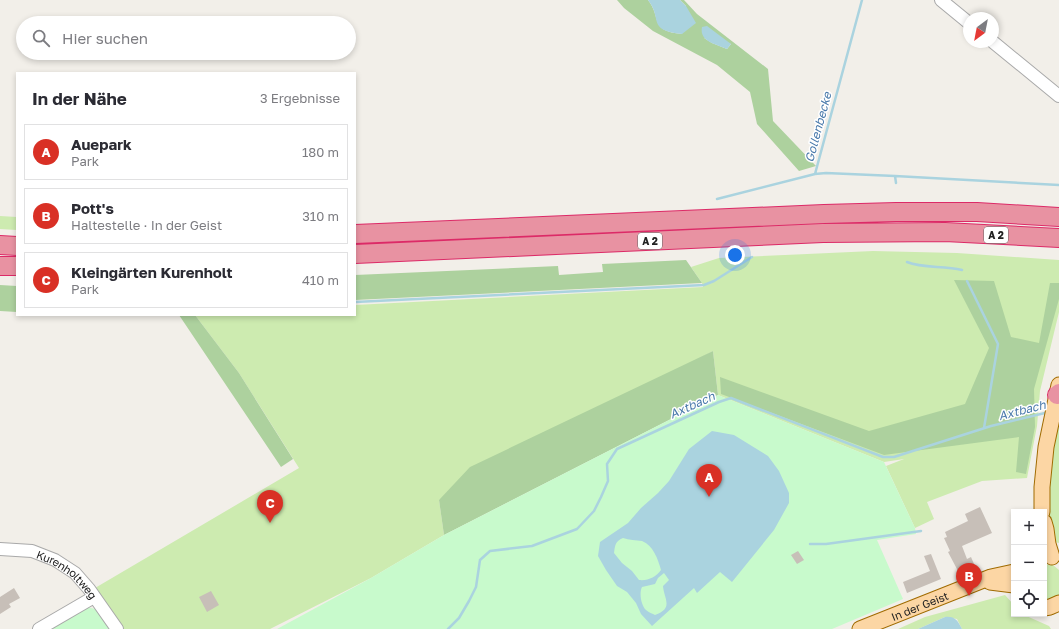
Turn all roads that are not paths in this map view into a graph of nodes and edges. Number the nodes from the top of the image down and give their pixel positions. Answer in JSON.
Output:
{"nodes":[{"id":1,"x":941,"y":0,"type":"edge"},
{"id":2,"x":963,"y":18,"type":"edge"},
{"id":3,"x":999,"y":47,"type":"edge"},
{"id":4,"x":1059,"y":96,"type":"edge"},
{"id":5,"x":1059,"y":217,"type":"edge"},
{"id":6,"x":356,"y":234,"type":"edge"},
{"id":7,"x":1053,"y":238,"type":"edge"},
{"id":8,"x":0,"y":245,"type":"edge"},
{"id":9,"x":16,"y":246,"type":"edge"},
{"id":10,"x":356,"y":254,"type":"edge"},
{"id":11,"x":0,"y":266,"type":"edge"},
{"id":12,"x":16,"y":266,"type":"edge"},
{"id":13,"x":1058,"y":394,"type":"edge"},
{"id":14,"x":1042,"y":509,"type":"edge"},
{"id":15,"x":1047,"y":536,"type":"edge"},
{"id":16,"x":0,"y":549,"type":"edge"},
{"id":17,"x":1052,"y":558,"type":"edge"},
{"id":18,"x":1011,"y":573,"type":"edge"},
{"id":19,"x":979,"y":582,"type":"junction"},
{"id":20,"x":1011,"y":585,"type":"edge"},
{"id":21,"x":94,"y":597,"type":"junction"},
{"id":22,"x":39,"y":629,"type":"edge"},
{"id":23,"x":116,"y":629,"type":"edge"},
{"id":24,"x":860,"y":629,"type":"edge"}],
"edges":[{"from":1,"to":2,"type":"street"},
{"from":3,"to":4,"type":"street"},
{"from":5,"to":6,"type":"highway","number":"A 2"},
{"from":7,"to":10,"type":"highway","number":"A 2"},
{"from":8,"to":9,"type":"highway"},
{"from":11,"to":12,"type":"highway"},
{"from":13,"to":14,"type":"main road"},
{"from":15,"to":17,"type":"main road"},
{"from":16,"to":21,"type":"street","name":"Kurenholtweg"},
{"from":18,"to":19,"type":"main road","name":"In der Geist"},
{"from":19,"to":20,"type":"main road","name":"In der Geist"},
{"from":19,"to":24,"type":"main road","name":"In der Geist"},
{"from":21,"to":22,"type":"street"},
{"from":21,"to":23,"type":"street","name":"Kurenholtweg"}]}
